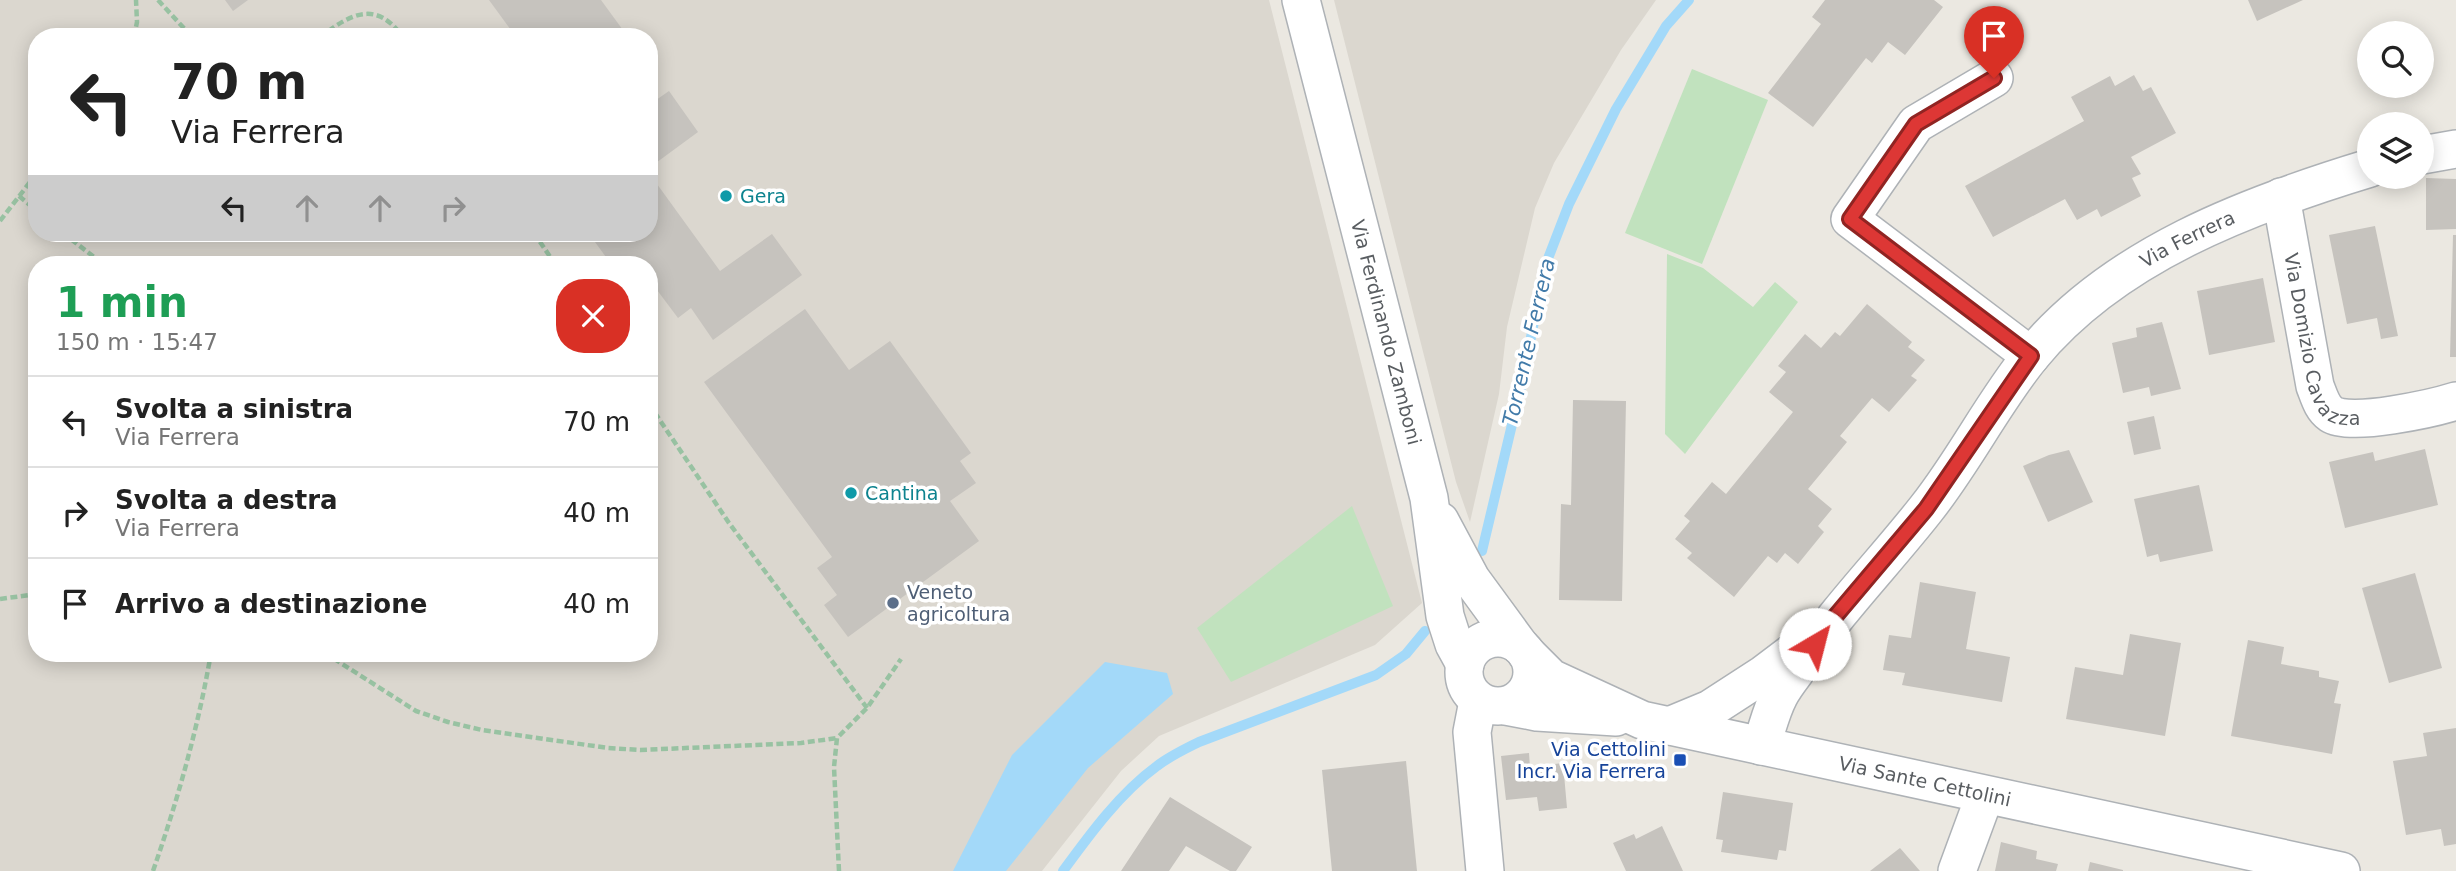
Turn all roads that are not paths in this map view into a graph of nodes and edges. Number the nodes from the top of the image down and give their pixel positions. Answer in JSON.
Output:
{"nodes":[{"id":1,"x":1301,"y":0,"type":"edge"},
{"id":2,"x":1994,"y":78,"type":"dead end"},
{"id":3,"x":2456,"y":149,"type":"edge"},
{"id":4,"x":2434,"y":153,"type":"edge"},
{"id":5,"x":2357,"y":172,"type":"edge"},
{"id":6,"x":2281,"y":197,"type":"junction"},
{"id":7,"x":2031,"y":356,"type":"junction"},
{"id":8,"x":2456,"y":401,"type":"edge"},
{"id":9,"x":1429,"y":498,"type":"junction"},
{"id":10,"x":1827,"y":626,"type":"junction"},
{"id":11,"x":1523,"y":649,"type":"junction"},
{"id":12,"x":1465,"y":664,"type":"junction"},
{"id":13,"x":1492,"y":703,"type":"junction"},
{"id":14,"x":1655,"y":723,"type":"junction"},
{"id":15,"x":1761,"y":746,"type":"junction"},
{"id":16,"x":1986,"y":795,"type":"junction"},
{"id":17,"x":1485,"y":871,"type":"edge"},
{"id":18,"x":1957,"y":871,"type":"edge"},
{"id":19,"x":2341,"y":871,"type":"edge"}],
"edges":[{"from":1,"to":9,"type":"street","name":"Via Ferdinando Zamboni"},
{"from":2,"to":7,"type":"street"},
{"from":3,"to":4,"type":"street"},
{"from":5,"to":6,"type":"street","name":"Via Ferrera"},
{"from":6,"to":7,"type":"street","name":"Via Ferrera"},
{"from":6,"to":8,"type":"street","name":"Via Domizio Cavazza"},
{"from":7,"to":10,"type":"street","name":"Via Ferrera"},
{"from":9,"to":11,"type":"street","name":"Via Sante Cettolini"},
{"from":9,"to":12,"type":"street","name":"Via Ferdinando Zamboni"},
{"from":10,"to":14,"type":"street","name":"Via Ferrera"},
{"from":10,"to":15,"type":"street","name":"Via Ferrera"},
{"from":11,"to":12,"type":"street"},
{"from":11,"to":13,"type":"street"},
{"from":11,"to":14,"type":"street","name":"Via Sante Cettolini"},
{"from":12,"to":13,"type":"street","name":"Via Ferdinando Zamboni"},
{"from":13,"to":14,"type":"street"},
{"from":13,"to":17,"type":"street"},
{"from":14,"to":15,"type":"street","name":"Via Sante Cettolini"},
{"from":15,"to":16,"type":"street","name":"Via Sante Cettolini"},
{"from":16,"to":18,"type":"street"},
{"from":16,"to":19,"type":"street","name":"Via Sante Cettolini"}]}
